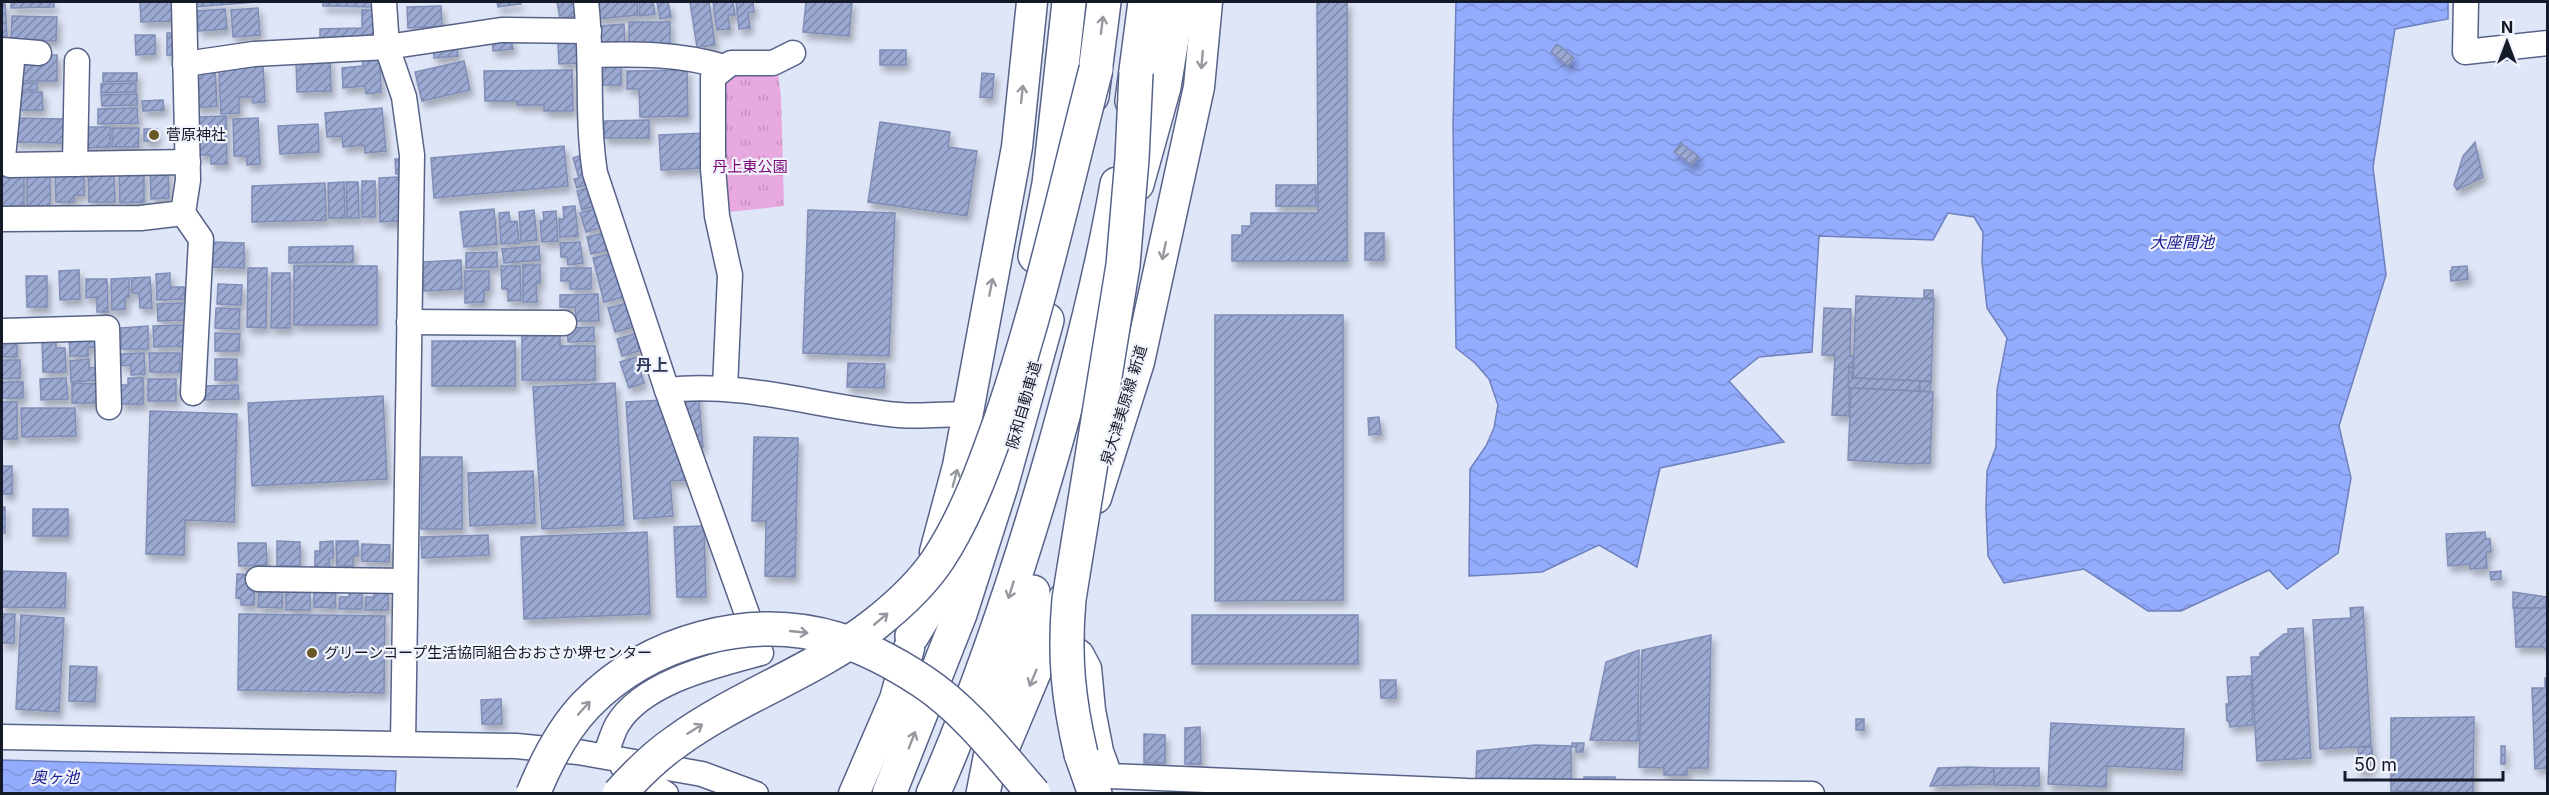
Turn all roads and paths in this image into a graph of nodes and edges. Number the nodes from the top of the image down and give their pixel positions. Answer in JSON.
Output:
{"nodes":[{"id":1,"x":184,"y":2,"type":"edge"},
{"id":2,"x":384,"y":2,"type":"edge"},
{"id":3,"x":586,"y":2,"type":"edge"},
{"id":4,"x":1032,"y":2,"type":"edge"},
{"id":5,"x":1069,"y":2,"type":"edge"},
{"id":6,"x":1104,"y":2,"type":"edge"},
{"id":7,"x":1145,"y":2,"type":"edge"},
{"id":8,"x":1178,"y":2,"type":"edge"},
{"id":9,"x":1207,"y":2,"type":"edge"},
{"id":10,"x":2466,"y":2,"type":"edge"},
{"id":11,"x":589,"y":31,"type":"junction"},
{"id":12,"x":2547,"y":43,"type":"edge"},
{"id":13,"x":387,"y":47,"type":"junction"},
{"id":14,"x":7,"y":50,"type":"edge"},
{"id":15,"x":39,"y":53,"type":"dead end"},
{"id":16,"x":793,"y":53,"type":"dead end"},
{"id":17,"x":590,"y":55,"type":"junction"},
{"id":18,"x":77,"y":60,"type":"dead end"},
{"id":19,"x":185,"y":64,"type":"junction"},
{"id":20,"x":724,"y":68,"type":"junction"},
{"id":21,"x":1096,"y":69,"type":"junction"},
{"id":22,"x":1136,"y":73,"type":"junction"},
{"id":23,"x":188,"y":162,"type":"junction"},
{"id":24,"x":75,"y":164,"type":"junction"},
{"id":25,"x":183,"y":213,"type":"junction"},
{"id":26,"x":2,"y":219,"type":"edge"},
{"id":27,"x":409,"y":322,"type":"junction"},
{"id":28,"x":564,"y":323,"type":"dead end"},
{"id":29,"x":2,"y":331,"type":"edge"},
{"id":30,"x":724,"y":388,"type":"junction"},
{"id":31,"x":667,"y":390,"type":"junction"},
{"id":32,"x":192,"y":393,"type":"dead end"},
{"id":33,"x":109,"y":407,"type":"dead end"},
{"id":34,"x":967,"y":414,"type":"junction"},
{"id":35,"x":258,"y":579,"type":"dead end"},
{"id":36,"x":405,"y":581,"type":"junction"},
{"id":37,"x":1053,"y":632,"type":"junction"},
{"id":38,"x":912,"y":636,"type":"junction"},
{"id":39,"x":2,"y":737,"type":"edge"},
{"id":40,"x":403,"y":743,"type":"junction"},
{"id":41,"x":605,"y":756,"type":"junction"},
{"id":42,"x":1107,"y":788,"type":"edge"},
{"id":43,"x":1456,"y":792,"type":"edge"},
{"id":44,"x":533,"y":794,"type":"edge"},
{"id":45,"x":619,"y":794,"type":"edge"},
{"id":46,"x":666,"y":794,"type":"edge"},
{"id":47,"x":756,"y":794,"type":"edge"},
{"id":48,"x":854,"y":794,"type":"edge"},
{"id":49,"x":889,"y":794,"type":"edge"},
{"id":50,"x":933,"y":794,"type":"edge"},
{"id":51,"x":984,"y":794,"type":"edge"},
{"id":52,"x":1034,"y":794,"type":"edge"},
{"id":53,"x":1812,"y":794,"type":"edge"}],
"edges":[{"from":1,"to":19,"type":"street"},
{"from":2,"to":13,"type":"street"},
{"from":3,"to":11,"type":"street"},
{"from":34,"to":4,"type":"main road","one_way":true},
{"from":5,"to":38,"type":"highway"},
{"from":21,"to":6,"type":"highway","name":"阪和自動車道","one_way":true},
{"from":7,"to":22,"type":"highway"},
{"from":8,"to":51,"type":"highway"},
{"from":9,"to":37,"type":"main road","name":"泉大津美原線 新道","one_way":true},
{"from":10,"to":12,"type":"street"},
{"from":11,"to":13,"type":"street"},
{"from":11,"to":17,"type":"street"},
{"from":13,"to":19,"type":"street"},
{"from":13,"to":27,"type":"street"},
{"from":14,"to":15,"type":"street"},
{"from":14,"to":24,"type":"street"},
{"from":16,"to":20,"type":"street"},
{"from":17,"to":20,"type":"street"},
{"from":17,"to":31,"type":"street"},
{"from":18,"to":24,"type":"street"},
{"from":19,"to":23,"type":"street"},
{"from":20,"to":30,"type":"street"},
{"from":45,"to":21,"type":"highway","one_way":true,"bridge":true},
{"from":49,"to":21,"type":"highway","name":"阪和自動車道","one_way":true,"bridge":true},
{"from":22,"to":42,"type":"highway","bridge":true},
{"from":22,"to":50,"type":"highway","one_way":true,"bridge":true},
{"from":23,"to":24,"type":"street"},
{"from":23,"to":25,"type":"street"},
{"from":25,"to":26,"type":"street"},
{"from":25,"to":32,"type":"street"},
{"from":27,"to":28,"type":"street"},
{"from":27,"to":36,"type":"street"},
{"from":29,"to":33,"type":"street"},
{"from":30,"to":31,"type":"street"},
{"from":30,"to":34,"type":"street"},
{"from":31,"to":41,"type":"street"},
{"from":38,"to":34,"type":"main road","one_way":true},
{"from":35,"to":36,"type":"street"},
{"from":36,"to":40,"type":"street"},
{"from":37,"to":42,"type":"street"},
{"from":37,"to":51,"type":"main road","name":"泉大津美原線 新道","one_way":true},
{"from":38,"to":48,"type":"main road"},
{"from":39,"to":40,"type":"street"},
{"from":40,"to":41,"type":"street"},
{"from":41,"to":46,"type":"street"},
{"from":41,"to":47,"type":"street"},
{"from":42,"to":43,"type":"street"},
{"from":43,"to":53,"type":"street"},
{"from":44,"to":52,"type":"highway","one_way":true,"bridge":true}]}
